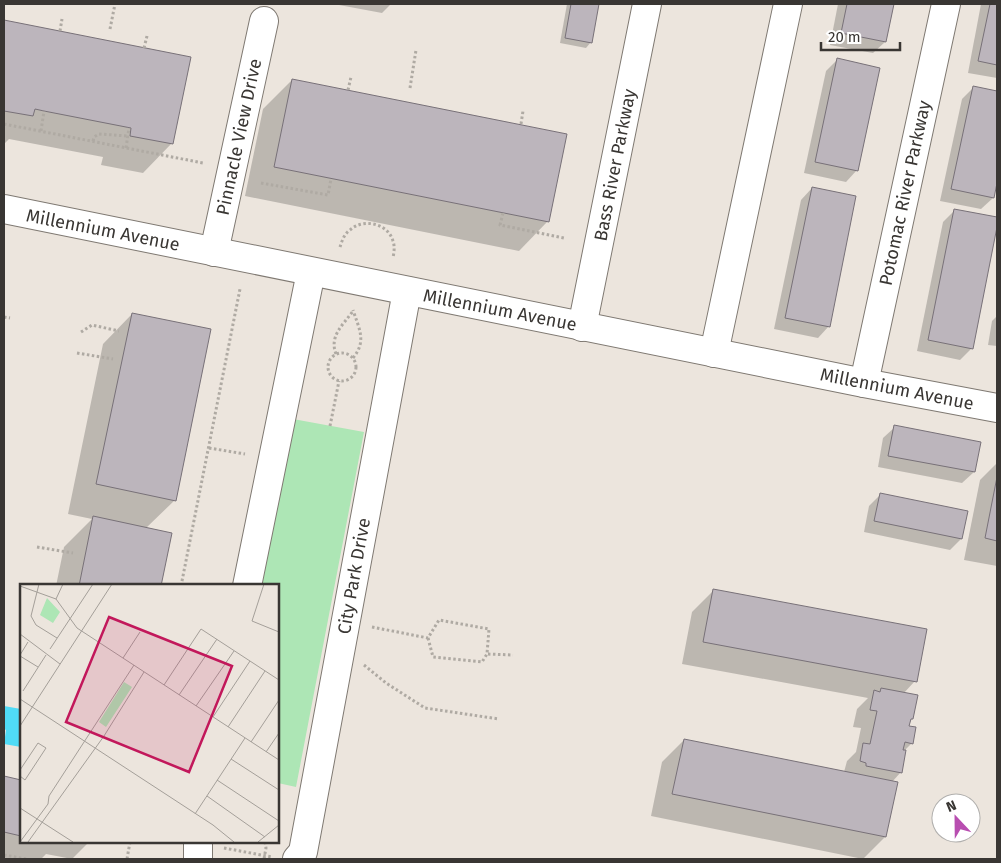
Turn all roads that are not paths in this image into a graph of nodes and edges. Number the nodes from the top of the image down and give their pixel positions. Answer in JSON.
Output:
{"nodes":[{"id":1,"x":648,"y":4,"type":"edge"},
{"id":2,"x":788,"y":4,"type":"edge"},
{"id":3,"x":946,"y":4,"type":"edge"},
{"id":4,"x":264,"y":21,"type":"dead end"},
{"id":5,"x":4,"y":209,"type":"edge"},
{"id":6,"x":214,"y":252,"type":"junction"},
{"id":7,"x":311,"y":272,"type":"junction"},
{"id":8,"x":407,"y":291,"type":"junction"},
{"id":9,"x":582,"y":327,"type":"junction"},
{"id":10,"x":714,"y":353,"type":"junction"},
{"id":11,"x":864,"y":383,"type":"junction"},
{"id":12,"x":997,"y":408,"type":"edge"},
{"id":13,"x":247,"y":584,"type":"edge"},
{"id":14,"x":285,"y":858,"type":"edge"}],
"edges":[{"from":1,"to":9,"type":"street","name":"Bass River Parkway"},
{"from":2,"to":10,"type":"street"},
{"from":3,"to":11,"type":"street","name":"Potomac River Parkway"},
{"from":4,"to":6,"type":"street","name":"Pinnacle View Drive"},
{"from":5,"to":6,"type":"street","name":"Millennium Avenue"},
{"from":6,"to":7,"type":"street","name":"Millennium Avenue"},
{"from":7,"to":8,"type":"street","name":"Millennium Avenue"},
{"from":7,"to":13,"type":"street"},
{"from":8,"to":9,"type":"street","name":"Millennium Avenue"},
{"from":8,"to":14,"type":"street","name":"City Park Drive"},
{"from":9,"to":10,"type":"street","name":"Millennium Avenue"},
{"from":10,"to":11,"type":"street","name":"Millennium Avenue"},
{"from":11,"to":12,"type":"street","name":"Millennium Avenue"}]}
